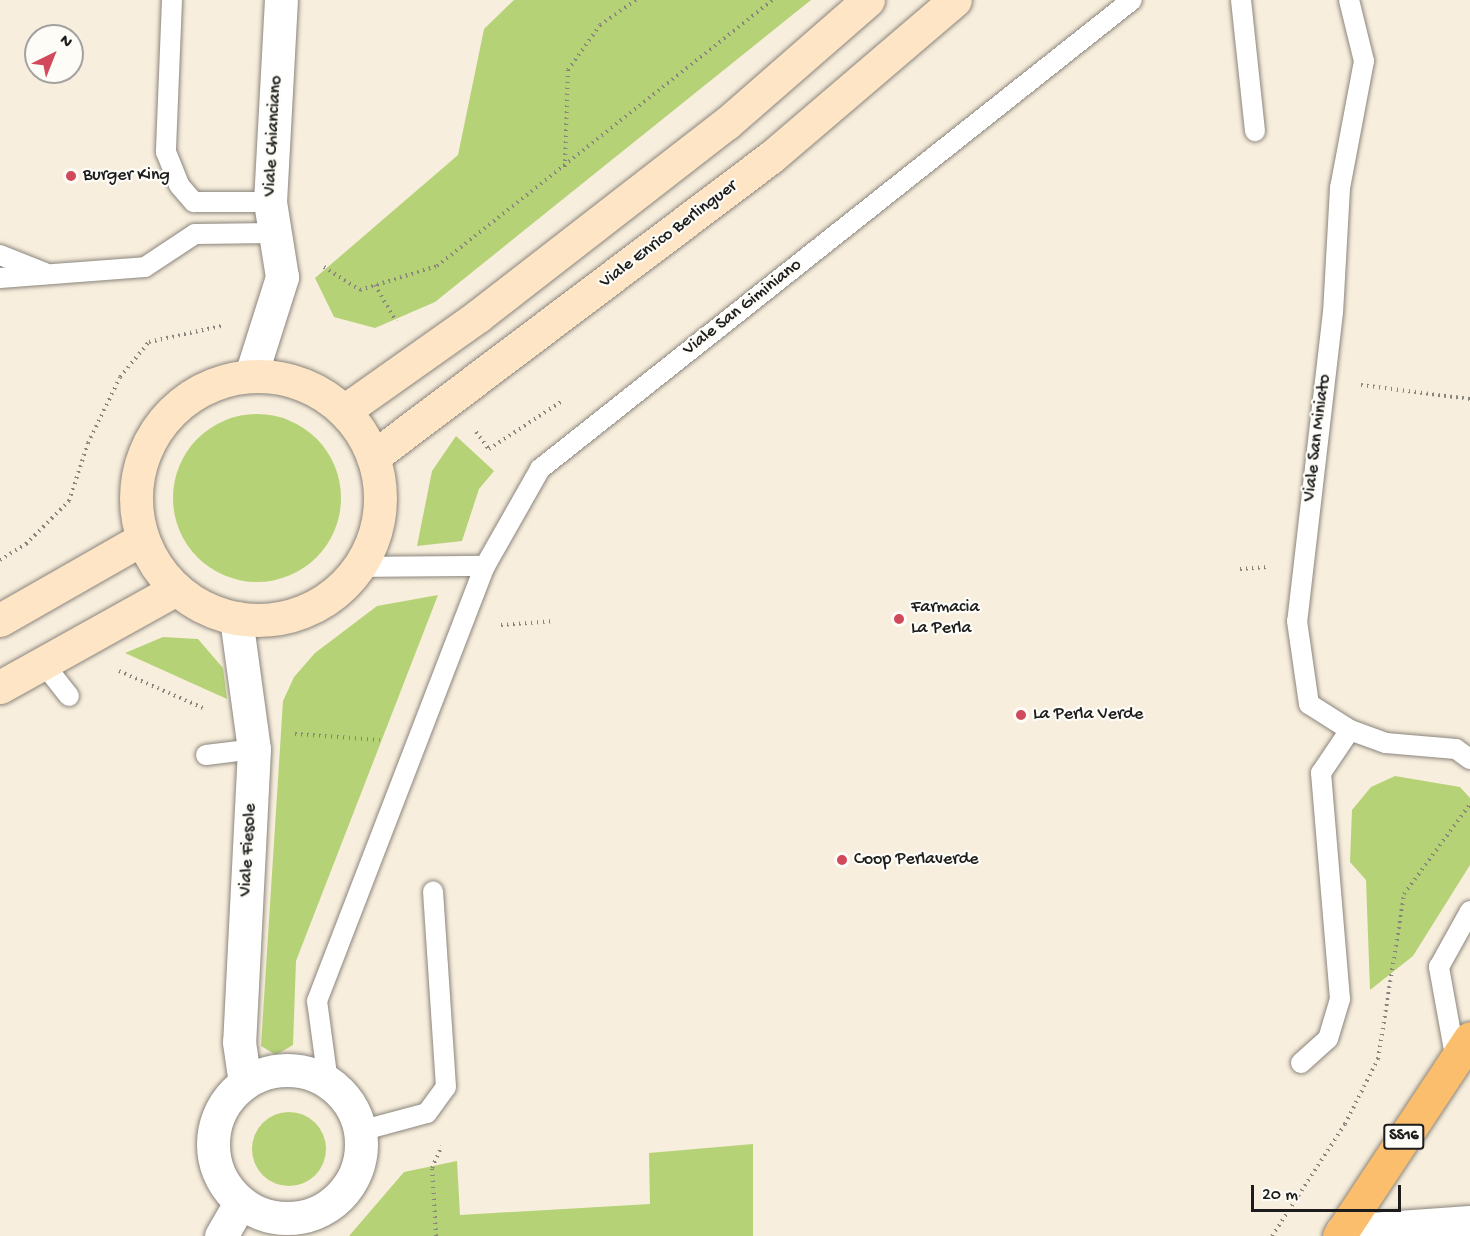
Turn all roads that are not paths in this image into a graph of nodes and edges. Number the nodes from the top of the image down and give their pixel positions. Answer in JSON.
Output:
{"nodes":[{"id":1,"x":172,"y":0,"type":"edge"},
{"id":2,"x":282,"y":0,"type":"edge"},
{"id":3,"x":868,"y":0,"type":"edge"},
{"id":4,"x":955,"y":0,"type":"edge"},
{"id":5,"x":1132,"y":0,"type":"edge"},
{"id":6,"x":1241,"y":0,"type":"edge"},
{"id":7,"x":1349,"y":0,"type":"edge"},
{"id":8,"x":1255,"y":131,"type":"dead end"},
{"id":9,"x":273,"y":217,"type":"junction"},
{"id":10,"x":0,"y":255,"type":"edge"},
{"id":11,"x":48,"y":274,"type":"junction"},
{"id":12,"x":0,"y":278,"type":"edge"},
{"id":13,"x":251,"y":375,"type":"junction"},
{"id":14,"x":344,"y":411,"type":"junction"},
{"id":15,"x":373,"y":457,"type":"junction"},
{"id":16,"x":142,"y":539,"type":"junction"},
{"id":17,"x":485,"y":566,"type":"junction"},
{"id":18,"x":359,"y":567,"type":"junction"},
{"id":19,"x":176,"y":589,"type":"junction"},
{"id":20,"x":236,"y":618,"type":"junction"},
{"id":21,"x":0,"y":620,"type":"edge"},
{"id":22,"x":43,"y":663,"type":"junction"},
{"id":23,"x":0,"y":687,"type":"edge"},
{"id":24,"x":69,"y":696,"type":"dead end"},
{"id":25,"x":1350,"y":730,"type":"junction"},
{"id":26,"x":253,"y":740,"type":"junction"},
{"id":27,"x":206,"y":755,"type":"dead end"},
{"id":28,"x":1470,"y":759,"type":"edge"},
{"id":29,"x":433,"y":891,"type":"dead end"},
{"id":30,"x":1470,"y":911,"type":"edge"},
{"id":31,"x":1463,"y":1049,"type":"edge"},
{"id":32,"x":1301,"y":1063,"type":"dead end"},
{"id":33,"x":328,"y":1082,"type":"junction"},
{"id":34,"x":245,"y":1083,"type":"junction"},
{"id":35,"x":360,"y":1131,"type":"junction"},
{"id":36,"x":240,"y":1203,"type":"junction"},
{"id":37,"x":1470,"y":1222,"type":"edge"},
{"id":38,"x":1340,"y":1233,"type":"edge"},
{"id":39,"x":221,"y":1236,"type":"edge"}],
"edges":[{"from":1,"to":9,"type":"lane"},
{"from":2,"to":9,"type":"street","name":"Viale Chianciano"},
{"from":3,"to":14,"type":"main road"},
{"from":4,"to":15,"type":"main road","name":"Viale Enrico Berlinguer"},
{"from":5,"to":17,"type":"lane","name":"Viale San Giminiano"},
{"from":6,"to":8,"type":"lane"},
{"from":7,"to":25,"type":"lane","name":"Viale San Miniato"},
{"from":9,"to":11,"type":"lane"},
{"from":9,"to":13,"type":"street","name":"Viale Chianciano"},
{"from":10,"to":11,"type":"lane"},
{"from":11,"to":12,"type":"lane"},
{"from":13,"to":14,"type":"main road"},
{"from":13,"to":16,"type":"main road"},
{"from":14,"to":15,"type":"main road"},
{"from":15,"to":18,"type":"main road"},
{"from":16,"to":19,"type":"main road"},
{"from":16,"to":21,"type":"main road"},
{"from":17,"to":18,"type":"lane"},
{"from":17,"to":33,"type":"lane","name":"Viale San Giminiano"},
{"from":18,"to":20,"type":"main road"},
{"from":19,"to":20,"type":"main road"},
{"from":19,"to":22,"type":"main road"},
{"from":20,"to":26,"type":"street","name":"Viale Fiesole"},
{"from":22,"to":23,"type":"main road"},
{"from":22,"to":24,"type":"lane"},
{"from":25,"to":28,"type":"lane","name":"Viale San Miniato"},
{"from":25,"to":32,"type":"lane"},
{"from":26,"to":27,"type":"lane"},
{"from":26,"to":34,"type":"street","name":"Viale Fiesole"},
{"from":29,"to":35,"type":"lane"},
{"from":30,"to":31,"type":"lane"},
{"from":31,"to":38,"type":"main road","number":"SS16"},
{"from":33,"to":34,"type":"street"},
{"from":33,"to":35,"type":"street"},
{"from":34,"to":36,"type":"street"},
{"from":35,"to":36,"type":"street"},
{"from":36,"to":39,"type":"street"},
{"from":37,"to":38,"type":"street"}]}
